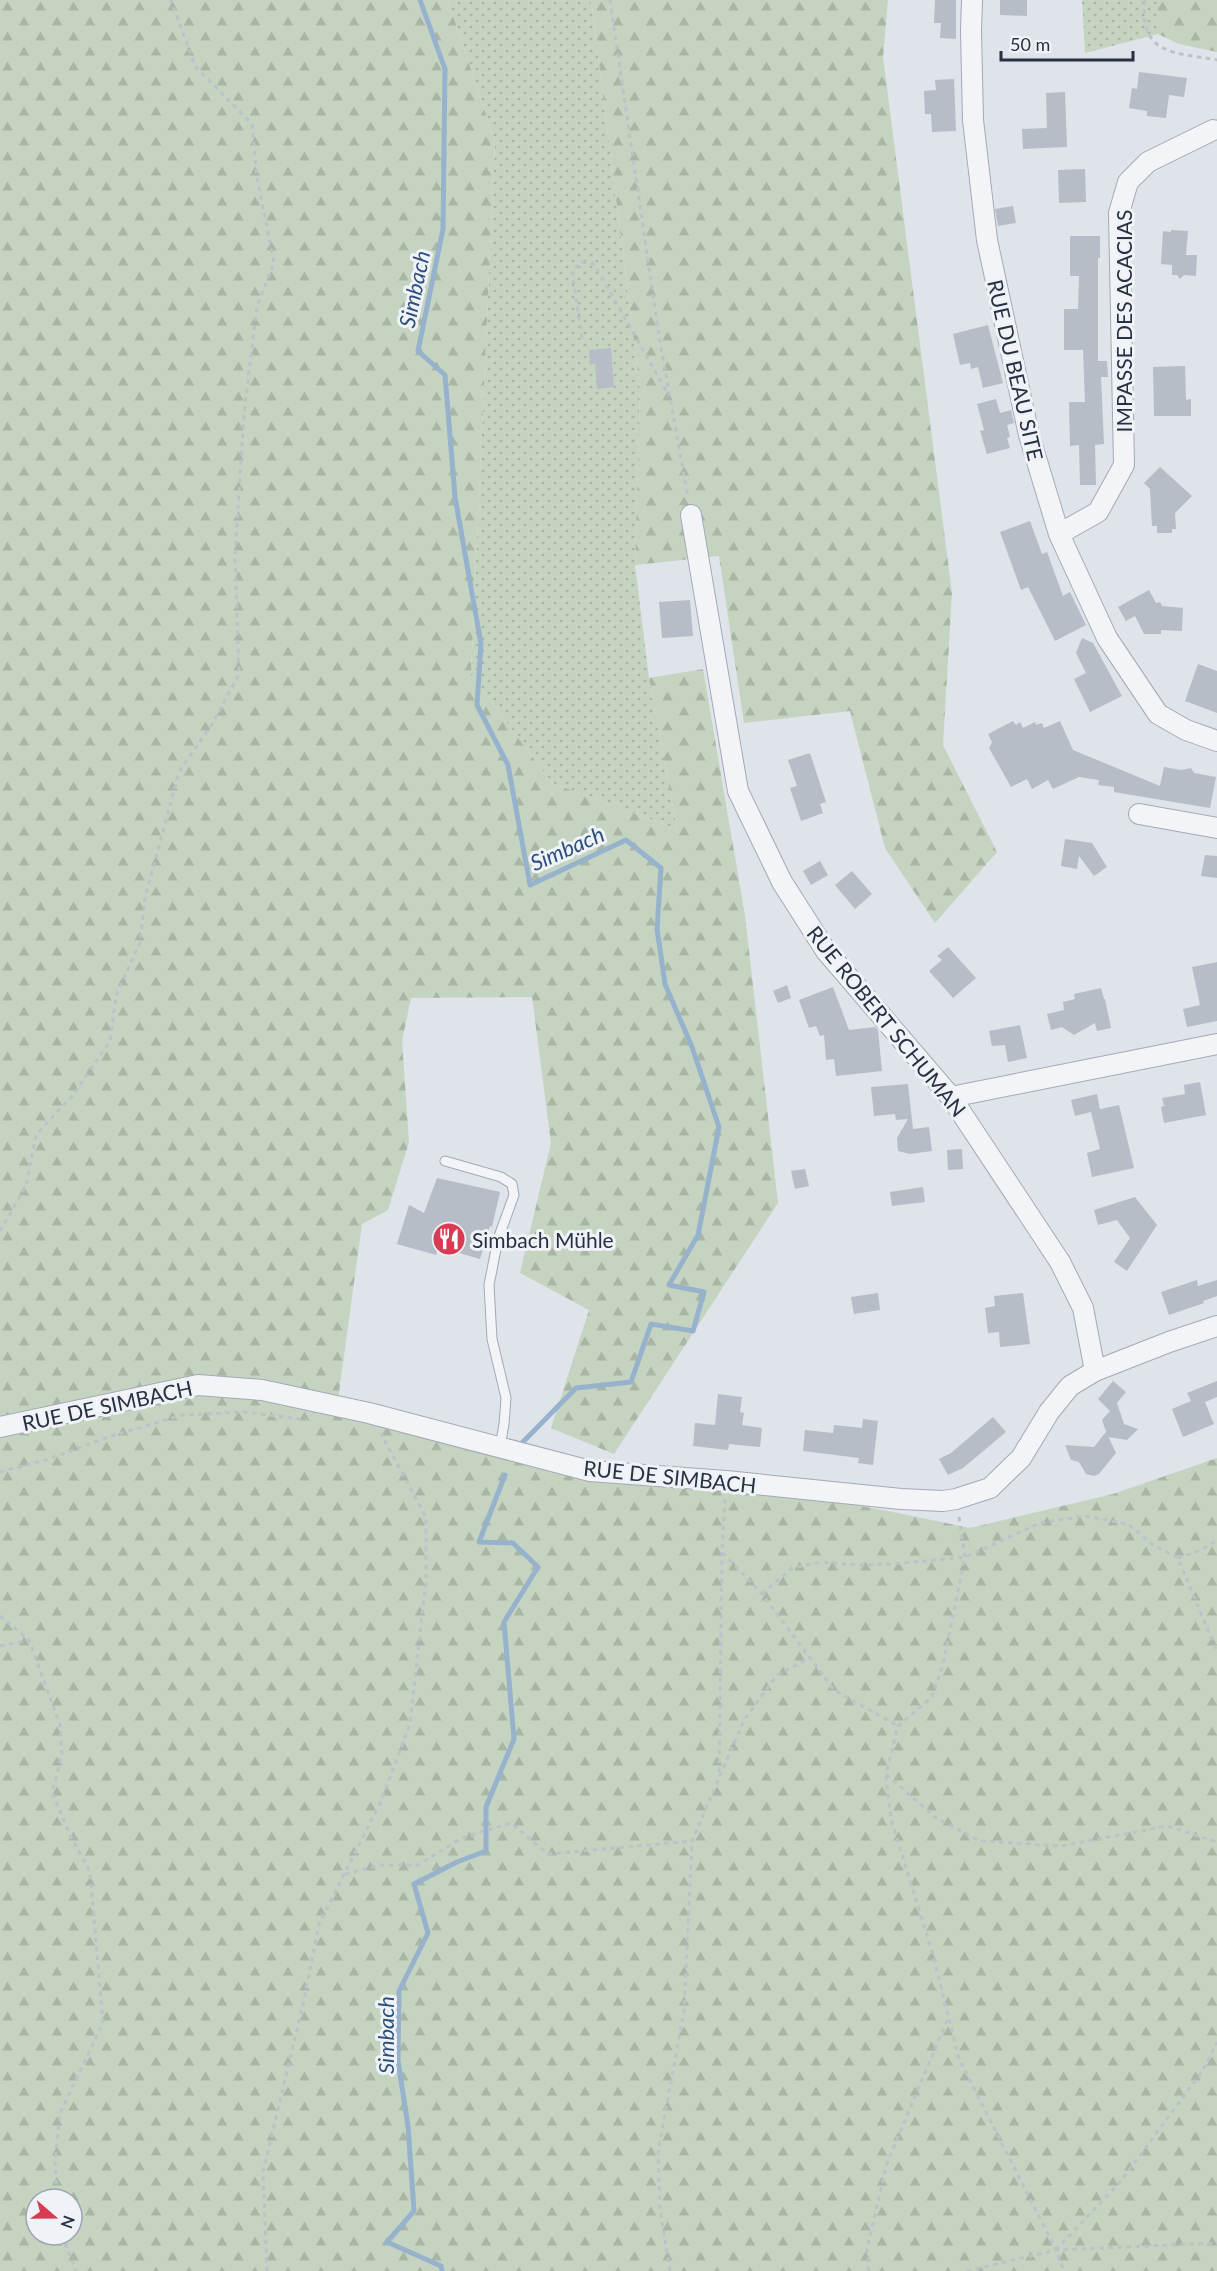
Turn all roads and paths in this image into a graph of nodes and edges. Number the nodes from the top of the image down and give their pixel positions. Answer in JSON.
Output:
{"nodes":[{"id":1,"x":171,"y":0,"type":"edge"},
{"id":2,"x":610,"y":0,"type":"edge"},
{"id":3,"x":972,"y":0,"type":"edge"},
{"id":4,"x":1146,"y":0,"type":"edge"},
{"id":5,"x":1217,"y":60,"type":"edge"},
{"id":6,"x":1213,"y":130,"type":"dead end"},
{"id":7,"x":582,"y":338,"type":"dead end"},
{"id":8,"x":670,"y":398,"type":"junction"},
{"id":9,"x":692,"y":515,"type":"joint"},
{"id":10,"x":1059,"y":534,"type":"junction"},
{"id":11,"x":1217,"y":741,"type":"edge"},
{"id":12,"x":1139,"y":814,"type":"dead end"},
{"id":13,"x":1217,"y":828,"type":"edge"},
{"id":14,"x":1217,"y":1044,"type":"edge"},
{"id":15,"x":951,"y":1098,"type":"junction"},
{"id":16,"x":445,"y":1161,"type":"dead end"},
{"id":17,"x":0,"y":1231,"type":"edge"},
{"id":18,"x":1217,"y":1326,"type":"edge"},
{"id":19,"x":1095,"y":1371,"type":"junction"},
{"id":20,"x":369,"y":1413,"type":"junction"},
{"id":21,"x":311,"y":1421,"type":"dead end"},
{"id":22,"x":0,"y":1427,"type":"edge"},
{"id":23,"x":500,"y":1447,"type":"junction"},
{"id":24,"x":0,"y":1472,"type":"edge"},
{"id":25,"x":726,"y":1481,"type":"junction"},
{"id":26,"x":956,"y":1499,"type":"junction"},
{"id":27,"x":1217,"y":1540,"type":"edge"},
{"id":28,"x":722,"y":1552,"type":"junction"},
{"id":29,"x":965,"y":1557,"type":"junction"},
{"id":30,"x":1178,"y":1558,"type":"junction"},
{"id":31,"x":762,"y":1594,"type":"junction"},
{"id":32,"x":0,"y":1616,"type":"edge"},
{"id":33,"x":29,"y":1640,"type":"junction"},
{"id":34,"x":0,"y":1646,"type":"edge"},
{"id":35,"x":1217,"y":1652,"type":"edge"},
{"id":36,"x":810,"y":1658,"type":"junction"},
{"id":37,"x":897,"y":1726,"type":"junction"},
{"id":38,"x":886,"y":1774,"type":"junction"},
{"id":39,"x":719,"y":1776,"type":"junction"},
{"id":40,"x":692,"y":1841,"type":"junction"},
{"id":41,"x":1217,"y":1842,"type":"edge"},
{"id":42,"x":344,"y":1875,"type":"junction"},
{"id":43,"x":948,"y":2017,"type":"junction"},
{"id":44,"x":1217,"y":2042,"type":"edge"},
{"id":45,"x":56,"y":2187,"type":"edge"},
{"id":46,"x":1217,"y":2243,"type":"edge"},
{"id":47,"x":67,"y":2247,"type":"edge"},
{"id":48,"x":1056,"y":2250,"type":"junction"},
{"id":49,"x":76,"y":2271,"type":"edge"},
{"id":50,"x":267,"y":2271,"type":"edge"},
{"id":51,"x":670,"y":2271,"type":"edge"},
{"id":52,"x":869,"y":2271,"type":"edge"},
{"id":53,"x":967,"y":2271,"type":"edge"},
{"id":54,"x":1064,"y":2271,"type":"edge"}],
"edges":[{"from":1,"to":17,"type":"path"},
{"from":2,"to":8,"type":"path"},
{"from":3,"to":10,"type":"street","name":"RUE DU BEAU SITE"},
{"from":4,"to":5,"type":"path"},
{"from":6,"to":10,"type":"street","name":"IMPASSE DES ACACIAS"},
{"from":7,"to":8,"type":"path"},
{"from":8,"to":9,"type":"path"},
{"from":9,"to":15,"type":"street","name":"RUE ROBERT SCHUMAN"},
{"from":10,"to":11,"type":"street","name":"RUE DU BEAU SITE"},
{"from":12,"to":13,"type":"street"},
{"from":14,"to":15,"type":"street"},
{"from":15,"to":19,"type":"street","name":"RUE ROBERT SCHUMAN"},
{"from":16,"to":23,"type":"lane"},
{"from":18,"to":19,"type":"street","name":"RUE DE SIMBACH"},
{"from":19,"to":26,"type":"street","name":"RUE DE SIMBACH"},
{"from":20,"to":22,"type":"street","name":"RUE DE SIMBACH"},
{"from":20,"to":23,"type":"street","name":"RUE DE SIMBACH"},
{"from":20,"to":42,"type":"path"},
{"from":21,"to":24,"type":"path"},
{"from":23,"to":25,"type":"street","name":"RUE DE SIMBACH"},
{"from":25,"to":26,"type":"street","name":"RUE DE SIMBACH"},
{"from":25,"to":28,"type":"path"},
{"from":26,"to":29,"type":"path"},
{"from":27,"to":30,"type":"path"},
{"from":28,"to":31,"type":"path"},
{"from":28,"to":39,"type":"path"},
{"from":29,"to":30,"type":"path"},
{"from":29,"to":31,"type":"path"},
{"from":29,"to":37,"type":"path"},
{"from":30,"to":35,"type":"path"},
{"from":31,"to":36,"type":"path"},
{"from":32,"to":33,"type":"path"},
{"from":33,"to":34,"type":"path"},
{"from":33,"to":45,"type":"path"},
{"from":36,"to":37,"type":"path"},
{"from":36,"to":39,"type":"path"},
{"from":37,"to":38,"type":"path"},
{"from":38,"to":41,"type":"path"},
{"from":38,"to":43,"type":"path"},
{"from":39,"to":40,"type":"path"},
{"from":40,"to":42,"type":"path"},
{"from":40,"to":51,"type":"path"},
{"from":42,"to":50,"type":"path"},
{"from":43,"to":48,"type":"path"},
{"from":43,"to":52,"type":"path"},
{"from":44,"to":48,"type":"path"},
{"from":46,"to":48,"type":"path"},
{"from":47,"to":49,"type":"path"},
{"from":48,"to":53,"type":"path"},
{"from":48,"to":54,"type":"path"}]}
